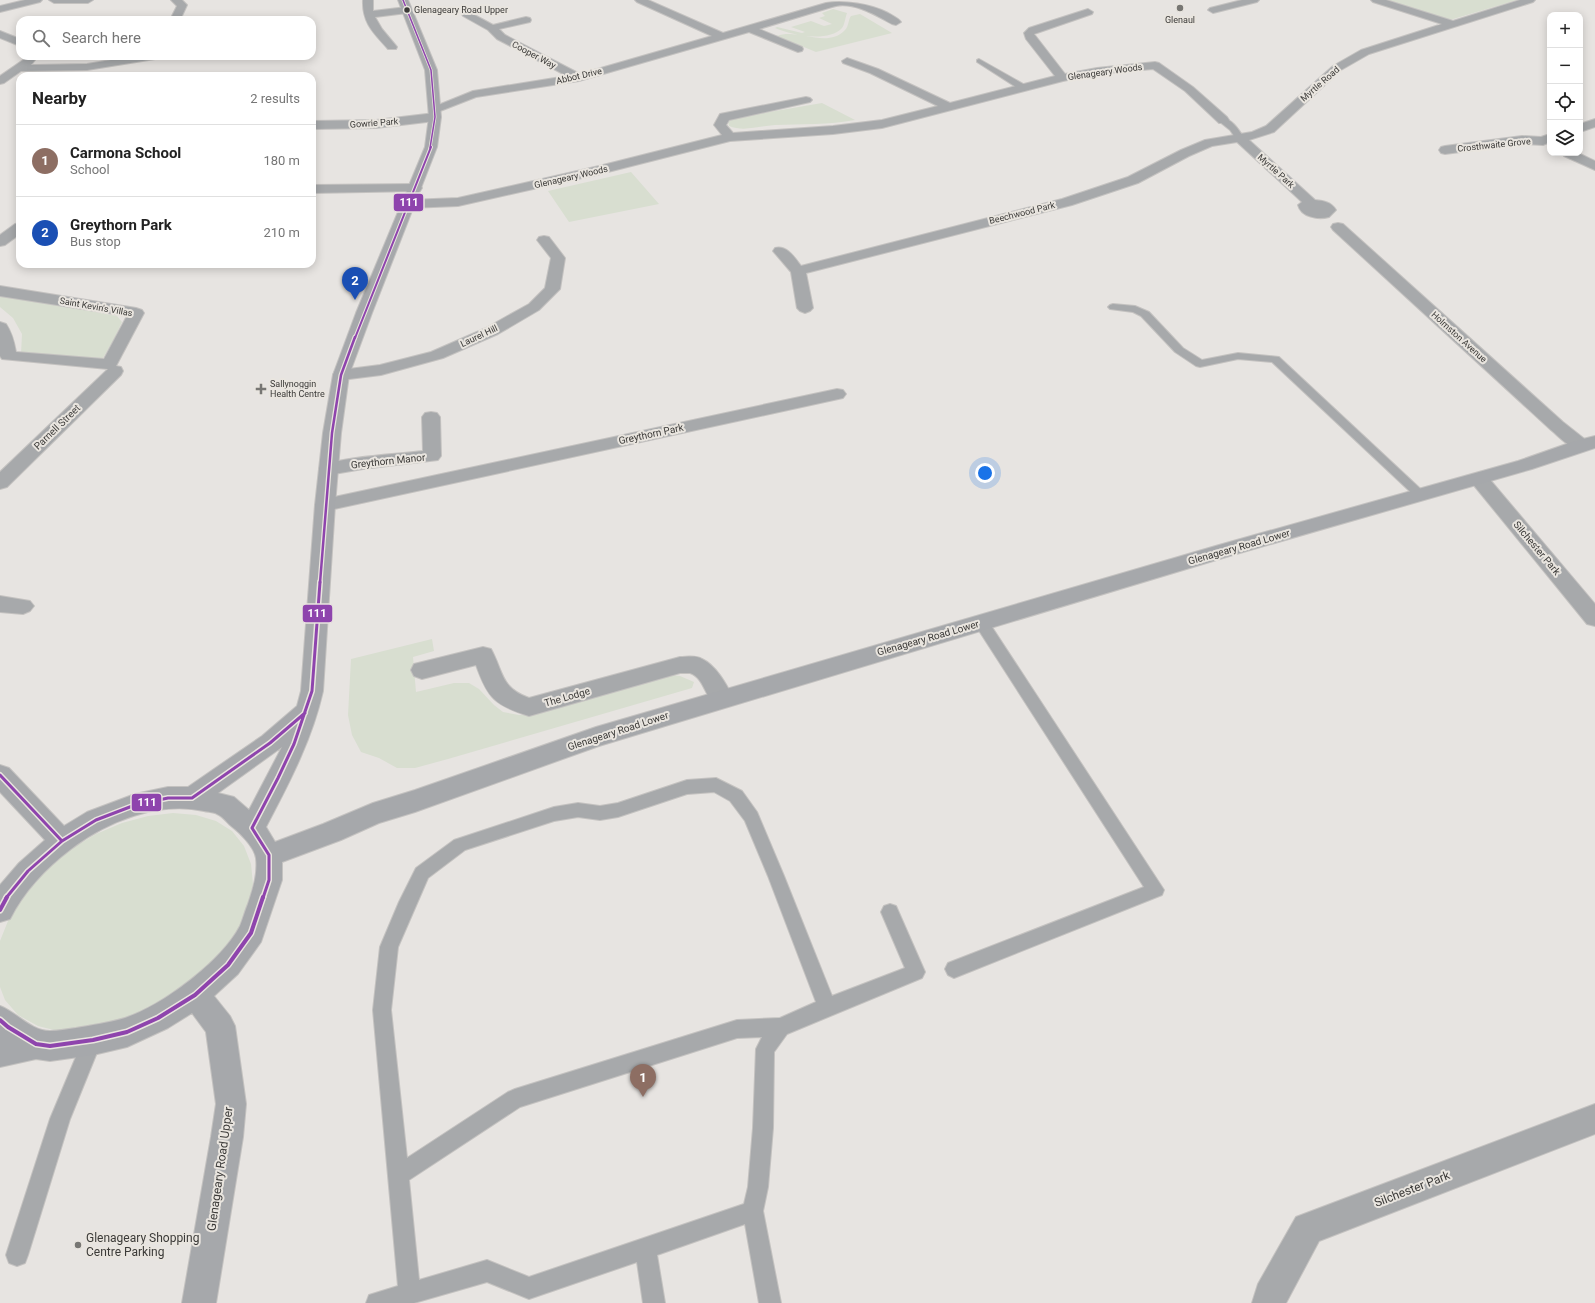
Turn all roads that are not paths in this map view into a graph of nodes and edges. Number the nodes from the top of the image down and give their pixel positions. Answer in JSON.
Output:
{"nodes":[{"id":1,"x":37,"y":0,"type":"edge"},
{"id":2,"x":54,"y":0,"type":"edge"},
{"id":3,"x":88,"y":0,"type":"edge"},
{"id":4,"x":176,"y":0,"type":"edge"},
{"id":5,"x":368,"y":0,"type":"edge"},
{"id":6,"x":640,"y":0,"type":"edge"},
{"id":7,"x":838,"y":0,"type":"edge"},
{"id":8,"x":1254,"y":0,"type":"edge"},
{"id":9,"x":1376,"y":0,"type":"edge"},
{"id":10,"x":1530,"y":0,"type":"edge"},
{"id":11,"x":405,"y":5,"type":"edge"},
{"id":12,"x":0,"y":9,"type":"edge"},
{"id":13,"x":1213,"y":10,"type":"dead end"},
{"id":14,"x":1088,"y":12,"type":"dead end"},
{"id":15,"x":467,"y":14,"type":"dead end"},
{"id":16,"x":368,"y":15,"type":"junction"},
{"id":17,"x":177,"y":16,"type":"edge"},
{"id":18,"x":526,"y":20,"type":"dead end"},
{"id":19,"x":896,"y":22,"type":"dead end"},
{"id":20,"x":1452,"y":24,"type":"junction"},
{"id":21,"x":492,"y":28,"type":"junction"},
{"id":22,"x":749,"y":28,"type":"junction"},
{"id":23,"x":0,"y":34,"type":"edge"},
{"id":24,"x":722,"y":36,"type":"junction"},
{"id":25,"x":16,"y":41,"type":"edge"},
{"id":26,"x":392,"y":47,"type":"dead end"},
{"id":27,"x":798,"y":48,"type":"dead end"},
{"id":28,"x":30,"y":60,"type":"edge"},
{"id":29,"x":130,"y":60,"type":"edge"},
{"id":30,"x":847,"y":60,"type":"dead end"},
{"id":31,"x":978,"y":61,"type":"dead end"},
{"id":32,"x":19,"y":68,"type":"junction"},
{"id":33,"x":579,"y":78,"type":"junction"},
{"id":34,"x":1062,"y":78,"type":"junction"},
{"id":35,"x":0,"y":81,"type":"edge"},
{"id":36,"x":1022,"y":87,"type":"junction"},
{"id":37,"x":806,"y":100,"type":"dead end"},
{"id":38,"x":949,"y":107,"type":"junction"},
{"id":39,"x":435,"y":113,"type":"junction"},
{"id":40,"x":1223,"y":120,"type":"joint"},
{"id":41,"x":1595,"y":123,"type":"edge"},
{"id":42,"x":316,"y":125,"type":"edge"},
{"id":43,"x":1583,"y":127,"type":"edge"},
{"id":44,"x":730,"y":137,"type":"junction"},
{"id":45,"x":1240,"y":138,"type":"junction"},
{"id":46,"x":1547,"y":141,"type":"edge"},
{"id":47,"x":1445,"y":150,"type":"dead end"},
{"id":48,"x":1574,"y":156,"type":"edge"},
{"id":49,"x":1595,"y":166,"type":"edge"},
{"id":50,"x":316,"y":189,"type":"edge"},
{"id":51,"x":412,"y":196,"type":"junction"},
{"id":52,"x":1312,"y":203,"type":"dead end"},
{"id":53,"x":1338,"y":227,"type":"dead end"},
{"id":54,"x":16,"y":229,"type":"edge"},
{"id":55,"x":544,"y":240,"type":"dead end"},
{"id":56,"x":0,"y":242,"type":"edge"},
{"id":57,"x":780,"y":251,"type":"dead end"},
{"id":58,"x":798,"y":271,"type":"junction"},
{"id":59,"x":0,"y":291,"type":"edge"},
{"id":60,"x":1113,"y":307,"type":"dead end"},
{"id":61,"x":805,"y":308,"type":"dead end"},
{"id":62,"x":0,"y":326,"type":"edge"},
{"id":63,"x":4,"y":360,"type":"edge"},
{"id":64,"x":112,"y":368,"type":"junction"},
{"id":65,"x":342,"y":375,"type":"junction"},
{"id":66,"x":837,"y":394,"type":"dead end"},
{"id":67,"x":431,"y":417,"type":"dead end"},
{"id":68,"x":1588,"y":444,"type":"edge"},
{"id":69,"x":328,"y":469,"type":"junction"},
{"id":70,"x":1479,"y":479,"type":"junction"},
{"id":71,"x":0,"y":483,"type":"edge"},
{"id":72,"x":1421,"y":495,"type":"junction"},
{"id":73,"x":325,"y":505,"type":"junction"},
{"id":74,"x":0,"y":604,"type":"edge"},
{"id":75,"x":24,"y":606,"type":"dead end"},
{"id":76,"x":1595,"y":618,"type":"edge"},
{"id":77,"x":981,"y":622,"type":"junction"},
{"id":78,"x":422,"y":670,"type":"dead end"},
{"id":79,"x":723,"y":699,"type":"junction"},
{"id":80,"x":307,"y":712,"type":"junction"},
{"id":81,"x":0,"y":775,"type":"edge"},
{"id":82,"x":192,"y":798,"type":"junction"},
{"id":83,"x":252,"y":828,"type":"junction"},
{"id":84,"x":62,"y":841,"type":"junction"},
{"id":85,"x":269,"y":855,"type":"junction"},
{"id":86,"x":0,"y":910,"type":"edge"},
{"id":87,"x":890,"y":912,"type":"dead end"},
{"id":88,"x":954,"y":969,"type":"dead end"},
{"id":89,"x":195,"y":995,"type":"junction"},
{"id":90,"x":827,"y":1007,"type":"junction"},
{"id":91,"x":0,"y":1020,"type":"edge"},
{"id":92,"x":780,"y":1027,"type":"junction"},
{"id":93,"x":93,"y":1040,"type":"junction"},
{"id":94,"x":36,"y":1044,"type":"junction"},
{"id":95,"x":0,"y":1052,"type":"edge"},
{"id":96,"x":1595,"y":1119,"type":"edge"},
{"id":97,"x":398,"y":1175,"type":"junction"},
{"id":98,"x":753,"y":1211,"type":"junction"},
{"id":99,"x":645,"y":1248,"type":"junction"},
{"id":100,"x":17,"y":1255,"type":"dead end"},
{"id":101,"x":410,"y":1293,"type":"junction"},
{"id":102,"x":199,"y":1303,"type":"edge"},
{"id":103,"x":377,"y":1303,"type":"edge"},
{"id":104,"x":654,"y":1303,"type":"edge"},
{"id":105,"x":770,"y":1303,"type":"edge"},
{"id":106,"x":1269,"y":1303,"type":"edge"}],
"edges":[{"from":1,"to":12,"type":"street"},
{"from":2,"to":3,"type":"street"},
{"from":4,"to":17,"type":"street"},
{"from":5,"to":16,"type":"street"},
{"from":6,"to":24,"type":"street"},
{"from":7,"to":19,"type":"street","name":"Abbot Drive"},
{"from":7,"to":22,"type":"street","name":"Abbot Drive"},
{"from":8,"to":13,"type":"street"},
{"from":9,"to":20,"type":"street"},
{"from":10,"to":20,"type":"street","name":"Myrtle Road"},
{"from":11,"to":16,"type":"street"},
{"from":11,"to":39,"type":"main road"},
{"from":14,"to":34,"type":"street","name":"Glenageary Woods"},
{"from":15,"to":21,"type":"street","name":"Cooper Way"},
{"from":16,"to":26,"type":"street"},
{"from":18,"to":21,"type":"street"},
{"from":20,"to":45,"type":"street","name":"Myrtle Road"},
{"from":21,"to":33,"type":"street","name":"Cooper Way"},
{"from":22,"to":24,"type":"street","name":"Abbot Drive"},
{"from":22,"to":27,"type":"street"},
{"from":23,"to":25,"type":"street"},
{"from":24,"to":33,"type":"street","name":"Abbot Drive"},
{"from":28,"to":32,"type":"street"},
{"from":29,"to":32,"type":"street"},
{"from":30,"to":38,"type":"street"},
{"from":31,"to":36,"type":"lane"},
{"from":32,"to":35,"type":"street"},
{"from":33,"to":39,"type":"street","name":"Abbot Drive"},
{"from":34,"to":36,"type":"street","name":"Glenageary Woods"},
{"from":34,"to":40,"type":"street","name":"Glenageary Woods"},
{"from":36,"to":38,"type":"street","name":"Glenageary Woods"},
{"from":37,"to":44,"type":"street"},
{"from":38,"to":44,"type":"street","name":"Glenageary Woods"},
{"from":39,"to":42,"type":"street","name":"Gowrie Park"},
{"from":39,"to":51,"type":"main road"},
{"from":40,"to":45,"type":"lane","name":"Glenageary Woods"},
{"from":41,"to":43,"type":"street"},
{"from":44,"to":51,"type":"street","name":"Glenageary Woods"},
{"from":45,"to":52,"type":"street","name":"Myrtle Park"},
{"from":45,"to":58,"type":"street","name":"Beechwood Park"},
{"from":46,"to":47,"type":"street","name":"Crosthwaite Grove"},
{"from":48,"to":49,"type":"street"},
{"from":50,"to":51,"type":"street"},
{"from":51,"to":65,"type":"main road"},
{"from":53,"to":68,"type":"street","name":"Holmston Avenue"},
{"from":54,"to":56,"type":"street"},
{"from":55,"to":65,"type":"street","name":"Laurel Hill"},
{"from":57,"to":58,"type":"street"},
{"from":58,"to":61,"type":"street"},
{"from":59,"to":64,"type":"street","name":"Saint Kevin's Villas"},
{"from":60,"to":72,"type":"lane"},
{"from":62,"to":63,"type":"street"},
{"from":63,"to":64,"type":"street"},
{"from":64,"to":71,"type":"street","name":"Parnell Street"},
{"from":65,"to":69,"type":"main road"},
{"from":66,"to":73,"type":"street","name":"Greythorn Park"},
{"from":67,"to":69,"type":"street","name":"Greythorn Manor"},
{"from":68,"to":70,"type":"main road","name":"Glenageary Road Lower"},
{"from":69,"to":73,"type":"main road"},
{"from":70,"to":72,"type":"main road","name":"Glenageary Road Lower"},
{"from":70,"to":76,"type":"street","name":"Silchester Park"},
{"from":72,"to":77,"type":"main road","name":"Glenageary Road Lower"},
{"from":73,"to":80,"type":"main road"},
{"from":74,"to":75,"type":"street"},
{"from":77,"to":79,"type":"main road","name":"Glenageary Road Lower"},
{"from":77,"to":88,"type":"lane"},
{"from":78,"to":79,"type":"street","name":"The Lodge"},
{"from":79,"to":85,"type":"main road","name":"Glenageary Road Lower"},
{"from":80,"to":82,"type":"main road"},
{"from":80,"to":83,"type":"main road"},
{"from":81,"to":84,"type":"main road"},
{"from":82,"to":83,"type":"main road"},
{"from":82,"to":84,"type":"main road"},
{"from":83,"to":85,"type":"main road"},
{"from":84,"to":86,"type":"main road"},
{"from":85,"to":89,"type":"main road"},
{"from":87,"to":90,"type":"lane"},
{"from":89,"to":93,"type":"main road"},
{"from":89,"to":102,"type":"main road","name":"Glenageary Road Upper"},
{"from":90,"to":92,"type":"lane"},
{"from":90,"to":97,"type":"lane"},
{"from":91,"to":94,"type":"main road"},
{"from":92,"to":97,"type":"lane"},
{"from":92,"to":98,"type":"lane"},
{"from":93,"to":94,"type":"main road"},
{"from":93,"to":100,"type":"lane"},
{"from":94,"to":95,"type":"main road"},
{"from":96,"to":106,"type":"street","name":"Silchester Park"},
{"from":97,"to":101,"type":"lane"},
{"from":98,"to":99,"type":"lane"},
{"from":98,"to":105,"type":"lane"},
{"from":99,"to":101,"type":"lane"},
{"from":99,"to":104,"type":"lane"},
{"from":101,"to":103,"type":"lane"}]}
